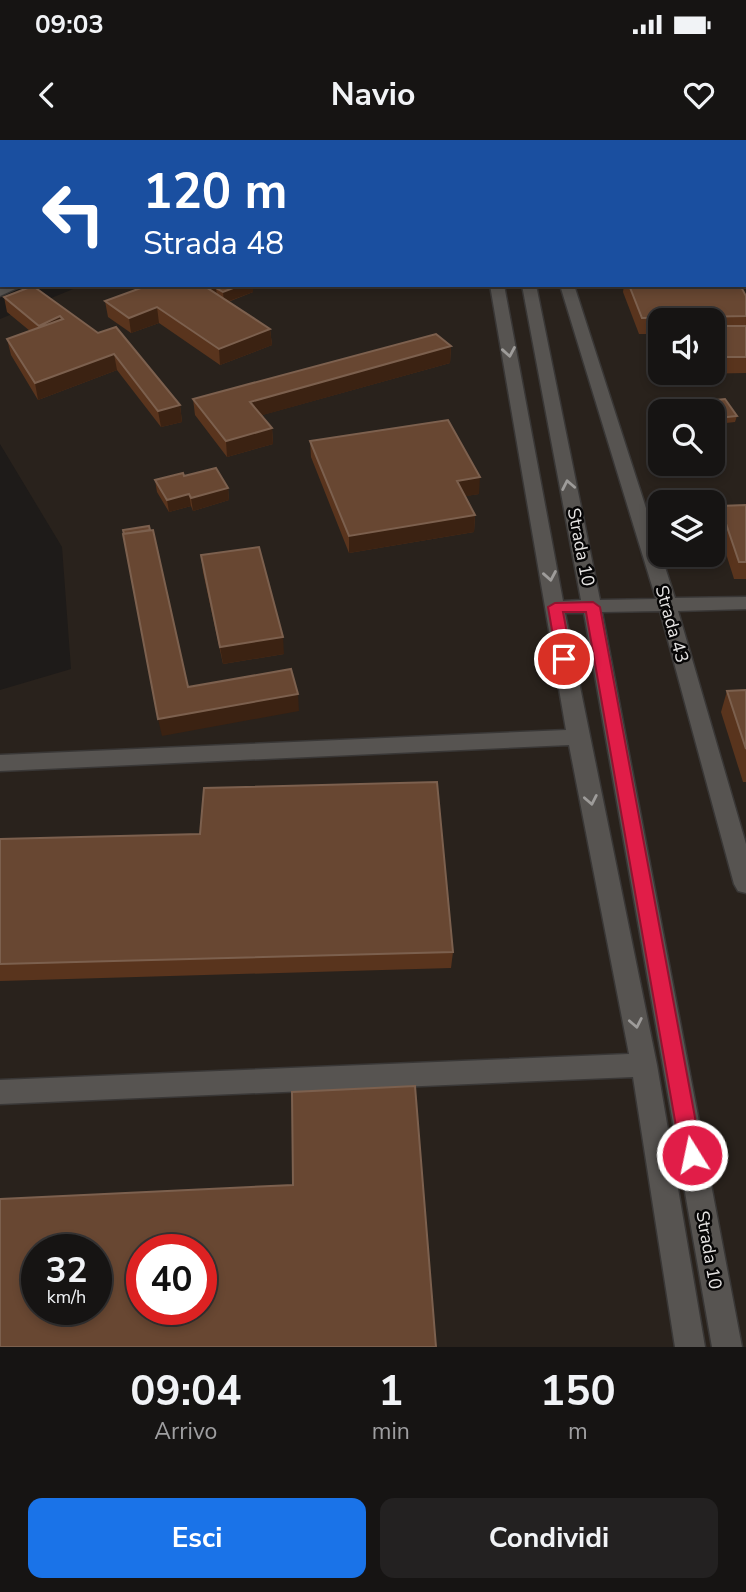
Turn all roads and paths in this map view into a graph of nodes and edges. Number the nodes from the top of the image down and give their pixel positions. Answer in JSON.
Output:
{"nodes":[{"id":1,"x":497,"y":287,"type":"edge"},
{"id":2,"x":529,"y":287,"type":"edge"},
{"id":3,"x":568,"y":287,"type":"edge"},
{"id":4,"x":667,"y":604,"type":"junction"},
{"id":5,"x":746,"y":604,"type":"edge"},
{"id":6,"x":555,"y":607,"type":"junction"},
{"id":7,"x":593,"y":607,"type":"junction"},
{"id":8,"x":578,"y":737,"type":"junction"},
{"id":9,"x":0,"y":763,"type":"edge"},
{"id":10,"x":746,"y":884,"type":"edge"},
{"id":11,"x":644,"y":1065,"type":"junction"},
{"id":12,"x":0,"y":1092,"type":"edge"},
{"id":13,"x":690,"y":1347,"type":"edge"},
{"id":14,"x":727,"y":1347,"type":"edge"}],
"edges":[{"from":1,"to":6,"type":"street","name":"Strada 10","one_way":true},
{"from":7,"to":2,"type":"street","name":"Strada 10","one_way":true},
{"from":3,"to":4,"type":"street","name":"Strada 43"},
{"from":4,"to":5,"type":"street"},
{"from":4,"to":7,"type":"street"},
{"from":4,"to":10,"type":"street","name":"Strada 43"},
{"from":6,"to":7,"type":"street"},
{"from":6,"to":8,"type":"street","name":"Strada 10"},
{"from":7,"to":14,"type":"street","name":"Strada 10"},
{"from":8,"to":9,"type":"street"},
{"from":8,"to":11,"type":"street","name":"Strada 10","one_way":true},
{"from":11,"to":12,"type":"street"},
{"from":11,"to":13,"type":"street","name":"Strada 10"}]}
